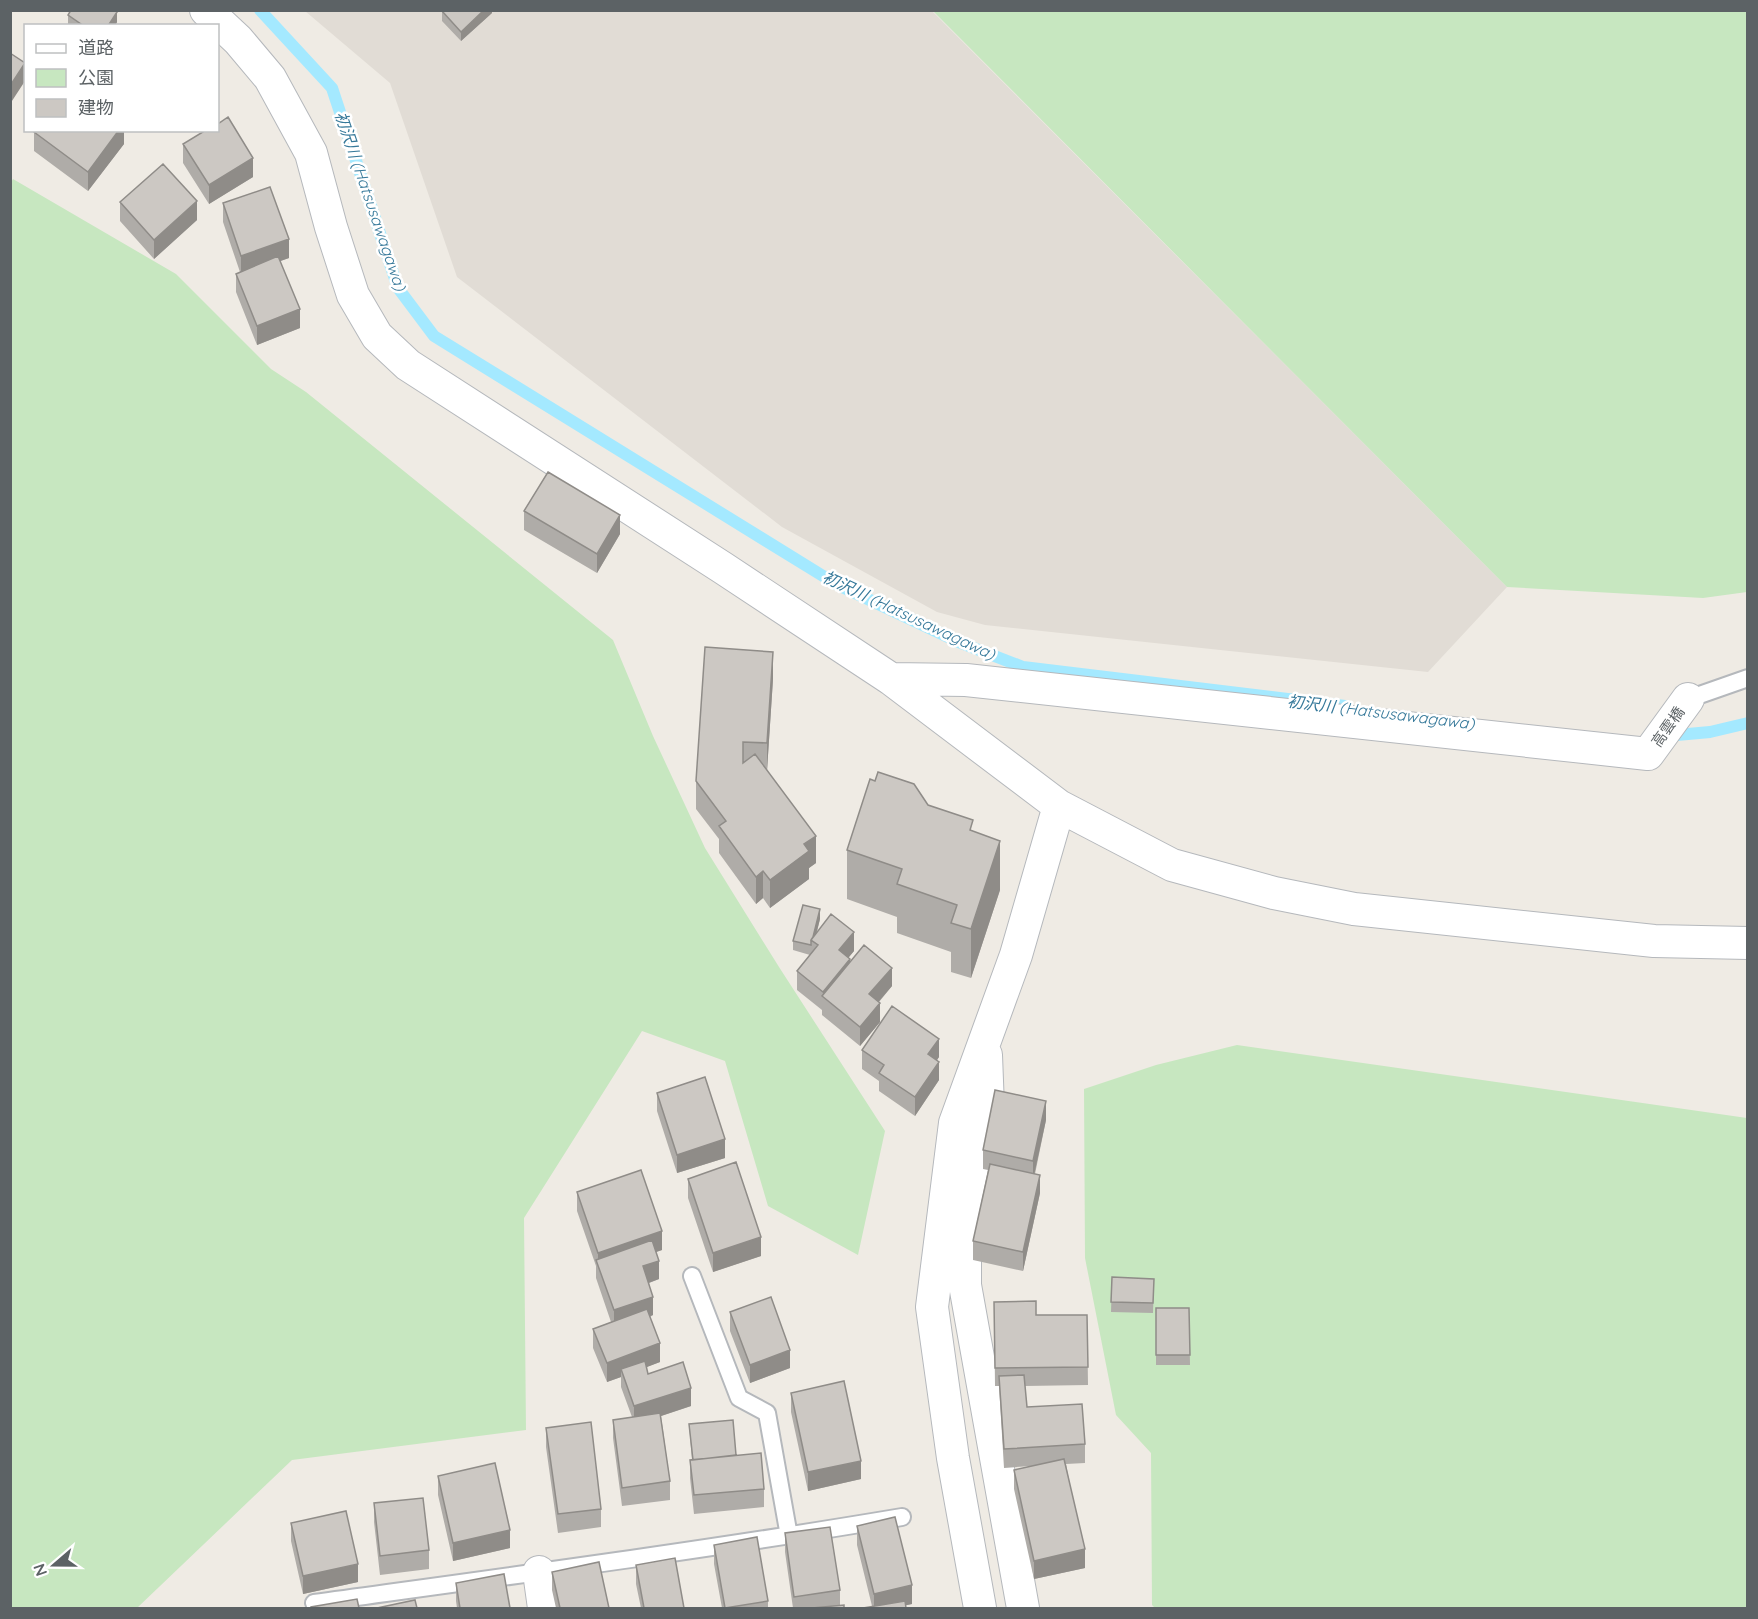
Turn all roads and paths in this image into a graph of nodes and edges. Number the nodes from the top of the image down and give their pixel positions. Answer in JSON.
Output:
{"nodes":[{"id":1,"x":206,"y":10,"type":"edge"},
{"id":2,"x":1748,"y":678,"type":"edge"},
{"id":3,"x":891,"y":679,"type":"junction"},
{"id":4,"x":1688,"y":699,"type":"joint"},
{"id":5,"x":1059,"y":806,"type":"junction"},
{"id":6,"x":1748,"y":942,"type":"edge"},
{"id":7,"x":986,"y":1037,"type":"junction"},
{"id":8,"x":692,"y":1276,"type":"dead end"},
{"id":9,"x":902,"y":1517,"type":"dead end"},
{"id":10,"x":789,"y":1536,"type":"junction"},
{"id":11,"x":539,"y":1572,"type":"junction"},
{"id":12,"x":314,"y":1603,"type":"dead end"},
{"id":13,"x":543,"y":1608,"type":"edge"},
{"id":14,"x":980,"y":1608,"type":"edge"},
{"id":15,"x":1023,"y":1608,"type":"edge"}],
"edges":[{"from":1,"to":3,"type":"street"},
{"from":2,"to":4,"type":"lane"},
{"from":3,"to":4,"type":"street","name":"高雲橋"},
{"from":3,"to":5,"type":"street"},
{"from":5,"to":6,"type":"street"},
{"from":5,"to":7,"type":"street"},
{"from":7,"to":14,"type":"street"},
{"from":7,"to":15,"type":"street"},
{"from":8,"to":10,"type":"lane"},
{"from":9,"to":10,"type":"lane"},
{"from":10,"to":11,"type":"lane"},
{"from":11,"to":12,"type":"lane"},
{"from":11,"to":13,"type":"street"}]}
